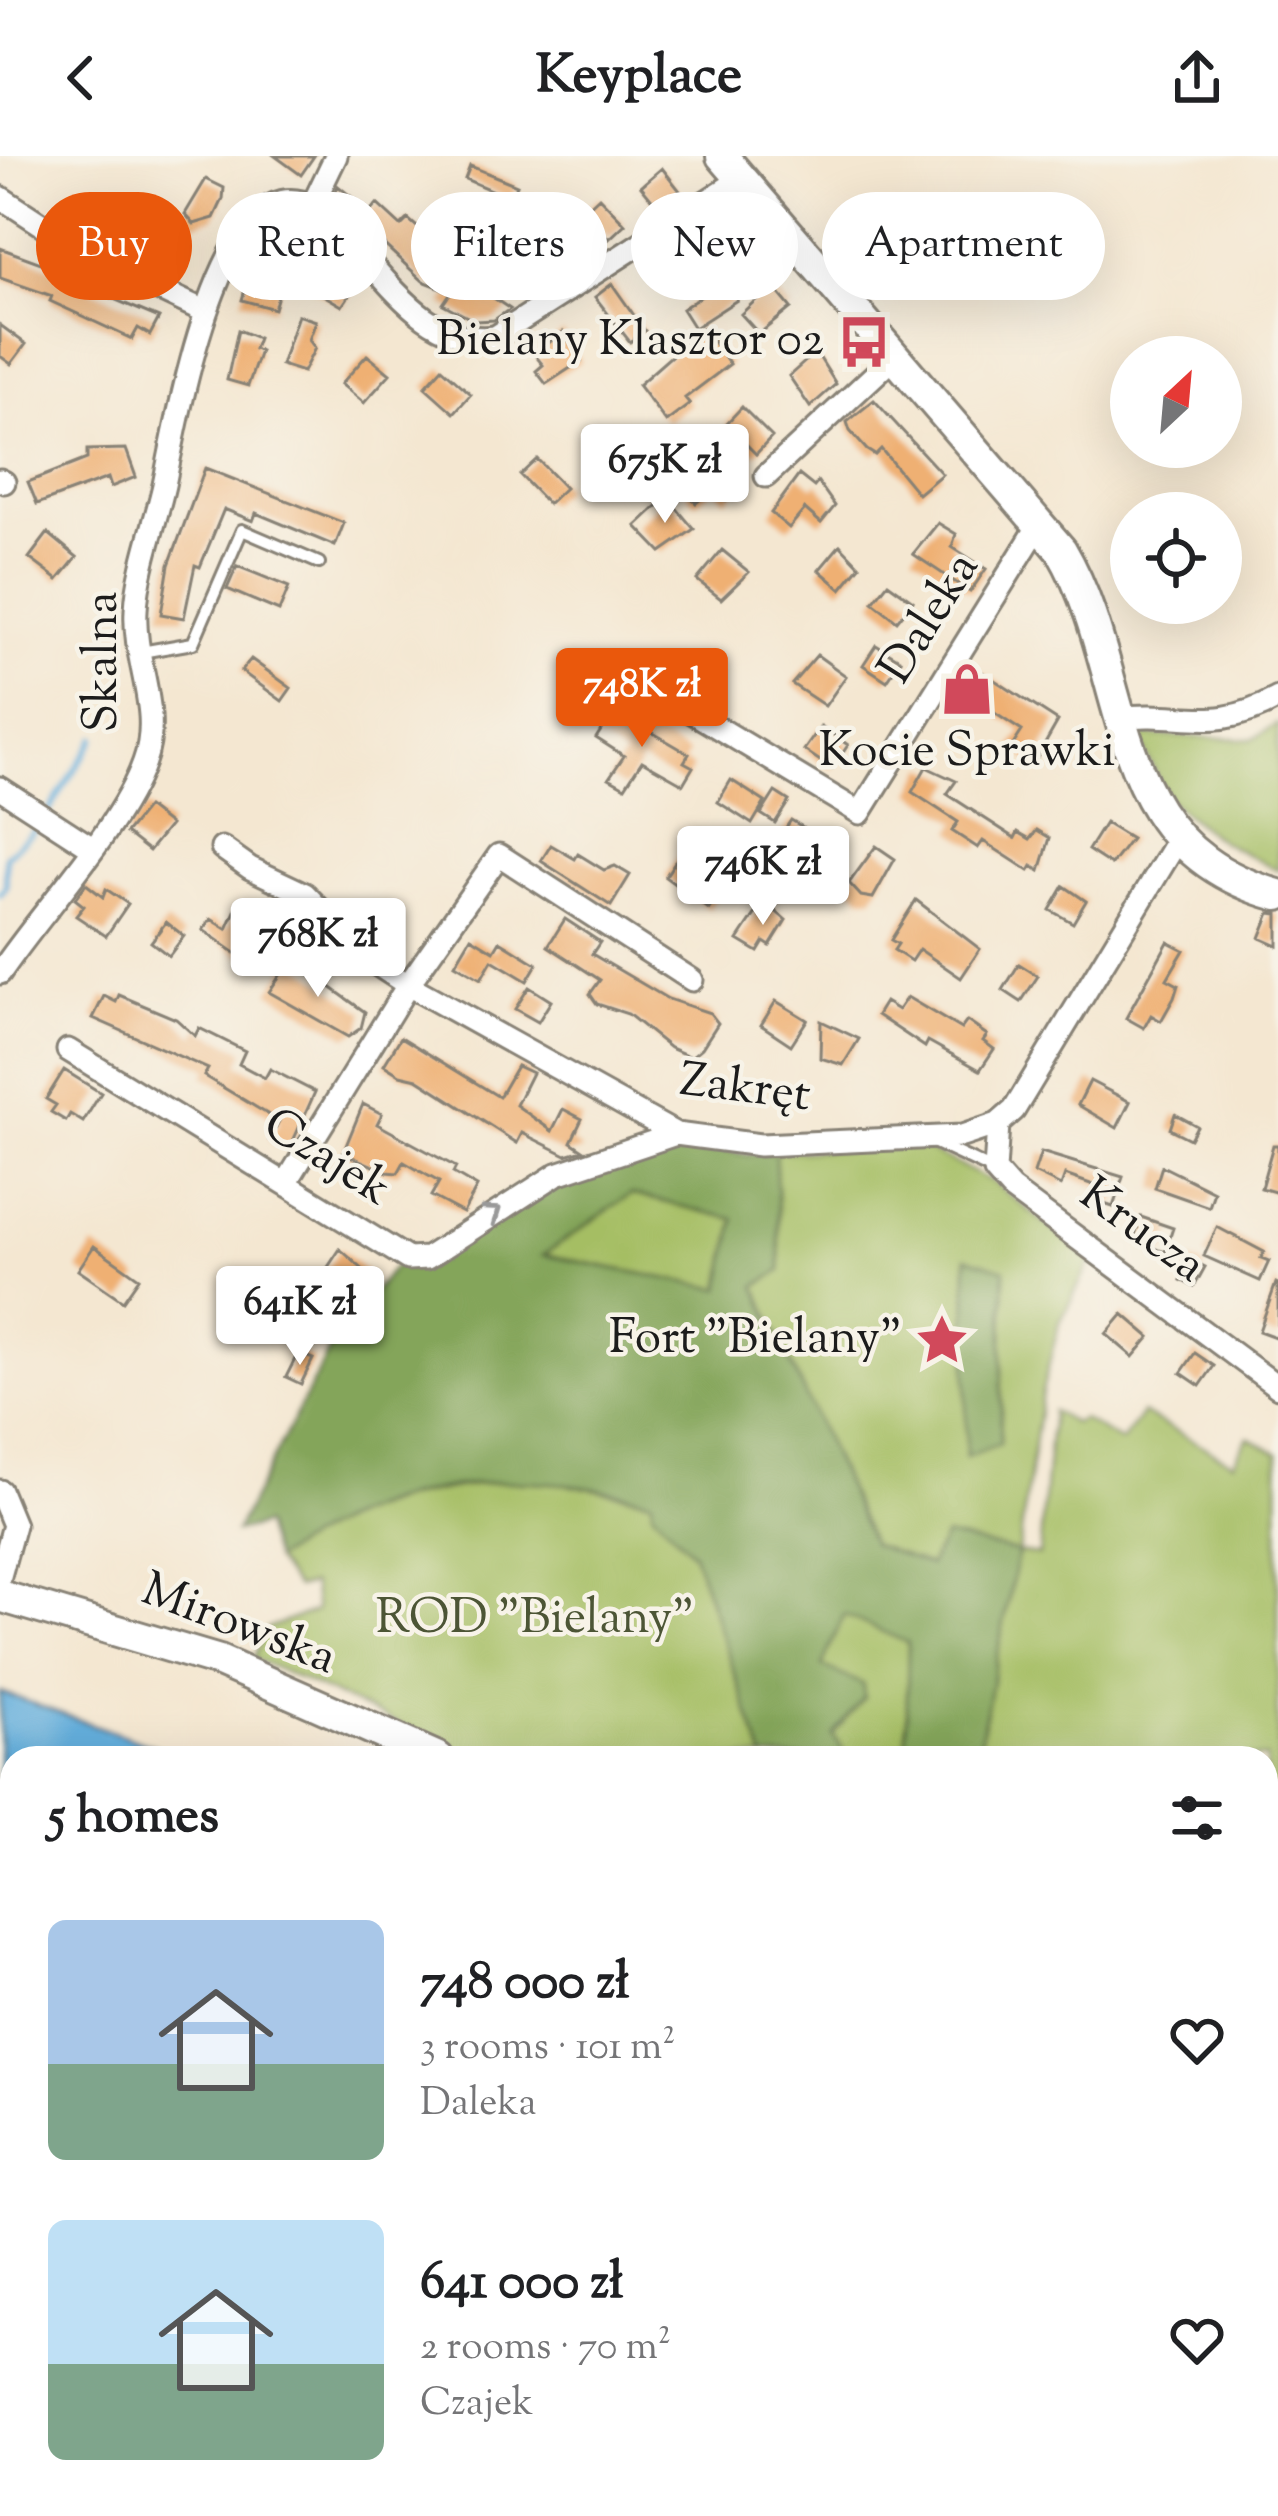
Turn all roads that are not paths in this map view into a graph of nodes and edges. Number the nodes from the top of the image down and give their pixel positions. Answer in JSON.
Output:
{"nodes":[{"id":1,"x":336,"y":156,"type":"edge"},
{"id":2,"x":731,"y":167,"type":"edge"},
{"id":3,"x":319,"y":192,"type":"edge"},
{"id":4,"x":0,"y":197,"type":"edge"},
{"id":5,"x":387,"y":280,"type":"edge"},
{"id":6,"x":216,"y":285,"type":"edge"},
{"id":7,"x":202,"y":310,"type":"junction"},
{"id":8,"x":896,"y":355,"type":"junction"},
{"id":9,"x":766,"y":476,"type":"dead end"},
{"id":10,"x":1041,"y":522,"type":"junction"},
{"id":11,"x":320,"y":563,"type":"dead end"},
{"id":12,"x":141,"y":652,"type":"junction"},
{"id":13,"x":667,"y":697,"type":"dead end"},
{"id":14,"x":1278,"y":698,"type":"edge"},
{"id":15,"x":1117,"y":718,"type":"junction"},
{"id":16,"x":0,"y":788,"type":"edge"},
{"id":17,"x":1180,"y":836,"type":"junction"},
{"id":18,"x":91,"y":848,"type":"junction"},
{"id":19,"x":222,"y":848,"type":"dead end"},
{"id":20,"x":1278,"y":895,"type":"edge"},
{"id":21,"x":0,"y":973,"type":"edge"},
{"id":22,"x":692,"y":980,"type":"dead end"},
{"id":23,"x":408,"y":985,"type":"junction"},
{"id":24,"x":68,"y":1050,"type":"dead end"},
{"id":25,"x":998,"y":1124,"type":"junction"},
{"id":26,"x":676,"y":1134,"type":"junction"},
{"id":27,"x":924,"y":1138,"type":"junction"},
{"id":28,"x":995,"y":1171,"type":"junction"},
{"id":29,"x":286,"y":1183,"type":"junction"},
{"id":30,"x":1278,"y":1388,"type":"edge"},
{"id":31,"x":0,"y":1491,"type":"edge"},
{"id":32,"x":0,"y":1576,"type":"edge"},
{"id":33,"x":0,"y":1596,"type":"edge"},
{"id":34,"x":411,"y":1746,"type":"edge"}],
"edges":[{"from":1,"to":3,"type":"street"},
{"from":2,"to":5,"type":"street"},
{"from":2,"to":8,"type":"street"},
{"from":4,"to":7,"type":"street"},
{"from":6,"to":7,"type":"street","name":"Skalna"},
{"from":7,"to":12,"type":"street","name":"Skalna"},
{"from":8,"to":9,"type":"street"},
{"from":8,"to":10,"type":"street"},
{"from":10,"to":13,"type":"street","name":"Daleka"},
{"from":10,"to":15,"type":"street"},
{"from":11,"to":12,"type":"lane"},
{"from":12,"to":18,"type":"street","name":"Skalna"},
{"from":14,"to":15,"type":"street"},
{"from":15,"to":17,"type":"street"},
{"from":16,"to":18,"type":"street"},
{"from":17,"to":20,"type":"street"},
{"from":17,"to":25,"type":"street"},
{"from":18,"to":21,"type":"street","name":"Skalna"},
{"from":19,"to":23,"type":"street","name":"Zakręt"},
{"from":22,"to":23,"type":"street"},
{"from":23,"to":26,"type":"street","name":"Zakręt"},
{"from":23,"to":29,"type":"street"},
{"from":24,"to":29,"type":"street","name":"Czajek"},
{"from":25,"to":27,"type":"street","name":"Zakręt"},
{"from":25,"to":28,"type":"street"},
{"from":26,"to":27,"type":"street","name":"Zakręt"},
{"from":29,"to":26,"type":"street","name":"Czajek","one_way":true},
{"from":27,"to":28,"type":"lane"},
{"from":28,"to":30,"type":"street","name":"Krucza"},
{"from":31,"to":32,"type":"street"},
{"from":33,"to":34,"type":"street","name":"Mirowska"}]}
